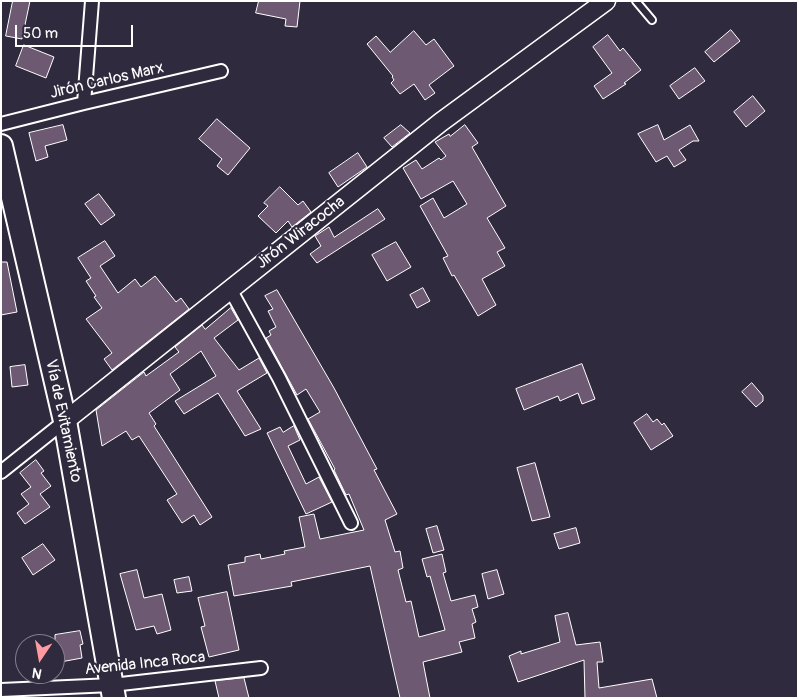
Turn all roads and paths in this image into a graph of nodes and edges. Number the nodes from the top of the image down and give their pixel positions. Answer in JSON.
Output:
{"nodes":[{"id":1,"x":92,"y":1,"type":"edge"},
{"id":2,"x":606,"y":1,"type":"edge"},
{"id":3,"x":636,"y":1,"type":"edge"},
{"id":4,"x":652,"y":20,"type":"dead end"},
{"id":5,"x":221,"y":71,"type":"dead end"},
{"id":6,"x":84,"y":102,"type":"junction"},
{"id":7,"x":1,"y":124,"type":"edge"},
{"id":8,"x":1,"y":146,"type":"edge"},
{"id":9,"x":230,"y":289,"type":"junction"},
{"id":10,"x":64,"y":421,"type":"junction"},
{"id":11,"x":1,"y":472,"type":"edge"},
{"id":12,"x":351,"y":523,"type":"dead end"},
{"id":13,"x":261,"y":668,"type":"dead end"},
{"id":14,"x":1,"y":690,"type":"edge"},
{"id":15,"x":113,"y":691,"type":"edge"}],
"edges":[{"from":1,"to":6,"type":"street"},
{"from":2,"to":9,"type":"street","name":"Jirón Wiracocha"},
{"from":3,"to":4,"type":"lane"},
{"from":5,"to":6,"type":"street","name":"Jirón Carlos Marx"},
{"from":6,"to":7,"type":"street","name":"Jirón Carlos Marx"},
{"from":8,"to":10,"type":"highway","name":"Vía de Evitamiento"},
{"from":9,"to":10,"type":"street","name":"Jirón Wiracocha"},
{"from":9,"to":12,"type":"street"},
{"from":10,"to":11,"type":"street","name":"Jirón Wiracocha"},
{"from":10,"to":15,"type":"highway","name":"Vía de Evitamiento"},
{"from":13,"to":15,"type":"street","name":"Avenida Inca Roca"},
{"from":14,"to":15,"type":"street","name":"Avenida Inca Roca"}]}
